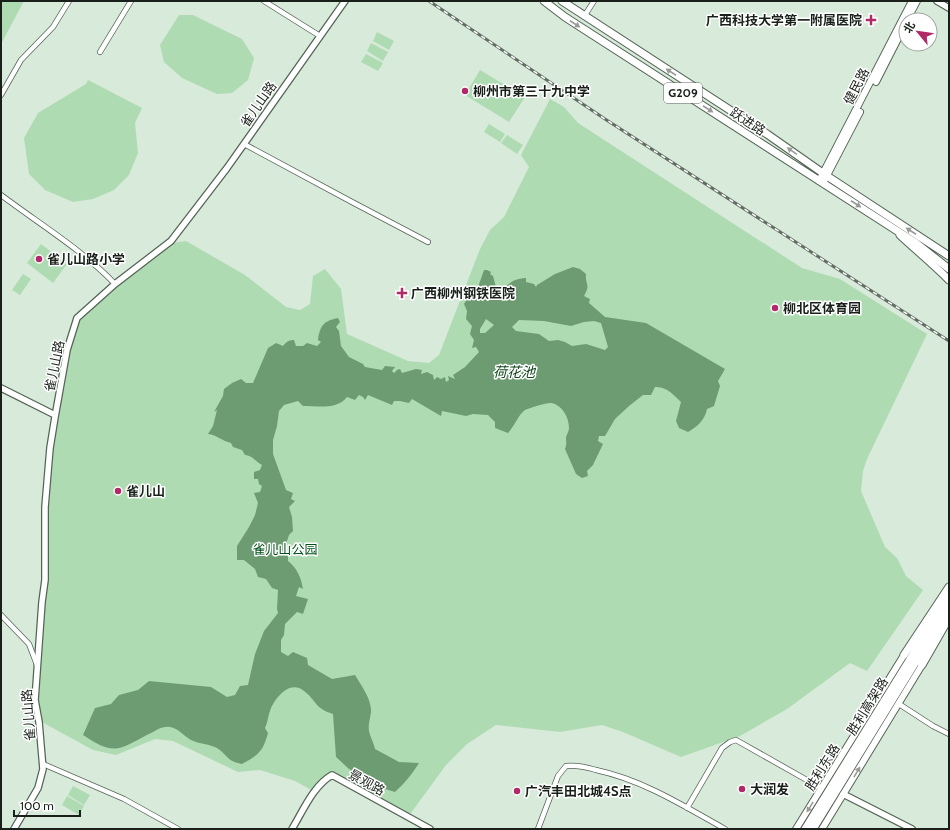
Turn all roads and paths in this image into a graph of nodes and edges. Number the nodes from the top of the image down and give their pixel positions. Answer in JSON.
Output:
{"nodes":[{"id":1,"x":69,"y":1,"type":"edge"},
{"id":2,"x":131,"y":1,"type":"edge"},
{"id":3,"x":264,"y":1,"type":"edge"},
{"id":4,"x":345,"y":1,"type":"edge"},
{"id":5,"x":544,"y":1,"type":"edge"},
{"id":6,"x":562,"y":1,"type":"edge"},
{"id":7,"x":594,"y":1,"type":"edge"},
{"id":8,"x":912,"y":1,"type":"edge"},
{"id":9,"x":917,"y":1,"type":"edge"},
{"id":10,"x":937,"y":1,"type":"edge"},
{"id":11,"x":949,"y":8,"type":"edge"},
{"id":12,"x":912,"y":12,"type":"edge"},
{"id":13,"x":584,"y":15,"type":"junction"},
{"id":14,"x":320,"y":36,"type":"junction"},
{"id":15,"x":898,"y":38,"type":"edge"},
{"id":16,"x":100,"y":52,"type":"dead end"},
{"id":17,"x":1,"y":95,"type":"edge"},
{"id":18,"x":244,"y":144,"type":"junction"},
{"id":19,"x":826,"y":174,"type":"junction"},
{"id":20,"x":821,"y":182,"type":"junction"},
{"id":21,"x":1,"y":195,"type":"edge"},
{"id":22,"x":428,"y":242,"type":"dead end"},
{"id":23,"x":947,"y":255,"type":"edge"},
{"id":24,"x":939,"y":264,"type":"junction"},
{"id":25,"x":949,"y":270,"type":"edge"},
{"id":26,"x":949,"y":280,"type":"edge"},
{"id":27,"x":115,"y":284,"type":"junction"},
{"id":28,"x":1,"y":388,"type":"edge"},
{"id":29,"x":56,"y":415,"type":"junction"},
{"id":30,"x":949,"y":586,"type":"edge"},
{"id":31,"x":949,"y":596,"type":"edge"},
{"id":32,"x":949,"y":608,"type":"edge"},
{"id":33,"x":1,"y":615,"type":"edge"},
{"id":34,"x":949,"y":618,"type":"edge"},
{"id":35,"x":904,"y":655,"type":"joint"},
{"id":36,"x":922,"y":665,"type":"joint"},
{"id":37,"x":37,"y":667,"type":"junction"},
{"id":38,"x":899,"y":704,"type":"junction"},
{"id":39,"x":949,"y":734,"type":"edge"},
{"id":40,"x":43,"y":764,"type":"junction"},
{"id":41,"x":821,"y":788,"type":"junction"},
{"id":42,"x":844,"y":794,"type":"junction"},
{"id":43,"x":688,"y":808,"type":"junction"},
{"id":44,"x":14,"y":829,"type":"edge"},
{"id":45,"x":178,"y":829,"type":"edge"},
{"id":46,"x":292,"y":829,"type":"edge"},
{"id":47,"x":430,"y":829,"type":"edge"},
{"id":48,"x":538,"y":829,"type":"edge"},
{"id":49,"x":725,"y":829,"type":"edge"},
{"id":50,"x":796,"y":829,"type":"edge"},
{"id":51,"x":805,"y":829,"type":"edge"},
{"id":52,"x":813,"y":829,"type":"edge"},
{"id":53,"x":822,"y":829,"type":"edge"},
{"id":54,"x":912,"y":829,"type":"edge"}],
"edges":[{"from":1,"to":17,"type":"street"},
{"from":2,"to":16,"type":"street"},
{"from":3,"to":14,"type":"street"},
{"from":4,"to":14,"type":"street","name":"雀儿山路"},
{"from":5,"to":20,"type":"main road","name":"跃进路","number":"G209","one_way":true},
{"from":6,"to":13,"type":"main road","name":"跃进路","number":"G209"},
{"from":7,"to":13,"type":"street"},
{"from":8,"to":19,"type":"main road","name":"健民路"},
{"from":9,"to":12,"type":"main road"},
{"from":10,"to":11,"type":"street"},
{"from":19,"to":13,"type":"main road","name":"跃进路","number":"G209","one_way":true},
{"from":14,"to":18,"type":"street","name":"雀儿山路"},
{"from":15,"to":19,"type":"main road","name":"健民路"},
{"from":18,"to":22,"type":"street"},
{"from":18,"to":27,"type":"street","name":"雀儿山路"},
{"from":19,"to":20,"type":"main road","name":"健民路"},
{"from":23,"to":19,"type":"main road","name":"跃进路","number":"G209","one_way":true},
{"from":20,"to":24,"type":"main road","name":"跃进路","number":"G209","one_way":true},
{"from":21,"to":27,"type":"street"},
{"from":24,"to":25,"type":"main road","number":"G209"},
{"from":24,"to":26,"type":"main road"},
{"from":27,"to":29,"type":"street","name":"雀儿山路"},
{"from":28,"to":29,"type":"street"},
{"from":29,"to":37,"type":"street","name":"雀儿山路"},
{"from":30,"to":35,"type":"main road"},
{"from":31,"to":51,"type":"main road","name":"胜利高架路"},
{"from":32,"to":52,"type":"main road","name":"胜利高架路"},
{"from":33,"to":37,"type":"street"},
{"from":34,"to":36,"type":"main road"},
{"from":35,"to":41,"type":"main road","name":"胜利东路"},
{"from":36,"to":38,"type":"main road"},
{"from":37,"to":40,"type":"street","name":"雀儿山路"},
{"from":38,"to":39,"type":"street"},
{"from":42,"to":38,"type":"main road","one_way":true},
{"from":40,"to":44,"type":"street","name":"雀儿山路"},
{"from":40,"to":45,"type":"street"},
{"from":41,"to":43,"type":"street"},
{"from":41,"to":50,"type":"main road","name":"胜利东路","one_way":true},
{"from":42,"to":53,"type":"main road"},
{"from":42,"to":54,"type":"street"},
{"from":43,"to":48,"type":"street"},
{"from":43,"to":49,"type":"street"},
{"from":46,"to":47,"type":"street","name":"景观路"}]}
